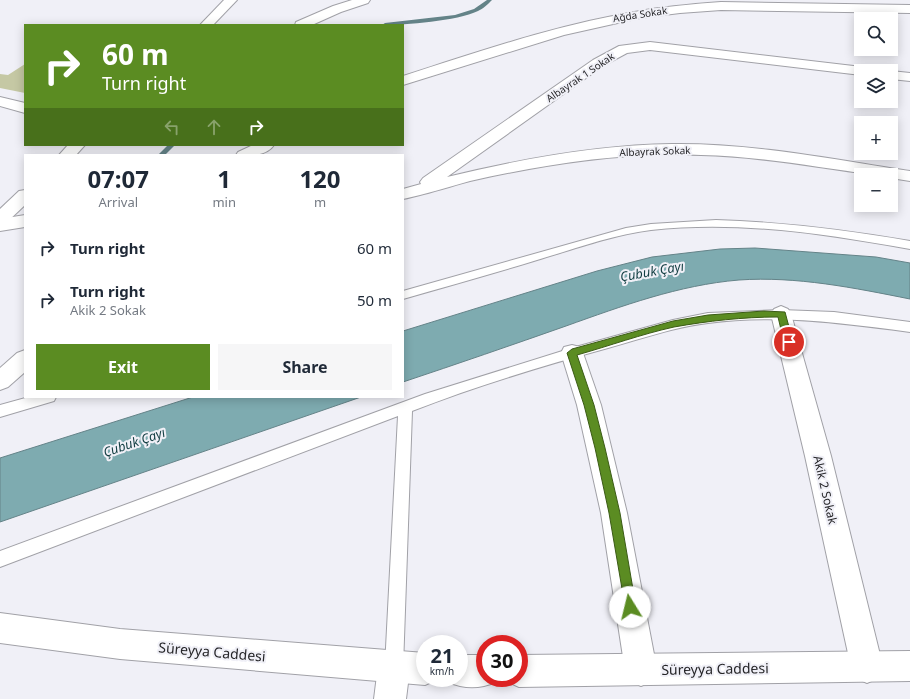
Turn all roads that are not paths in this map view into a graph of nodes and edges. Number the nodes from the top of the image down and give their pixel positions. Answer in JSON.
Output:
{"nodes":[{"id":1,"x":231,"y":0,"type":"edge"},
{"id":2,"x":364,"y":0,"type":"edge"},
{"id":3,"x":831,"y":0,"type":"edge"},
{"id":4,"x":844,"y":9,"type":"junction"},
{"id":5,"x":910,"y":9,"type":"edge"},
{"id":6,"x":207,"y":24,"type":"edge"},
{"id":7,"x":303,"y":24,"type":"edge"},
{"id":8,"x":854,"y":70,"type":"edge"},
{"id":9,"x":898,"y":76,"type":"edge"},
{"id":10,"x":910,"y":77,"type":"edge"},
{"id":11,"x":404,"y":81,"type":"edge"},
{"id":12,"x":0,"y":101,"type":"edge"},
{"id":13,"x":24,"y":108,"type":"edge"},
{"id":14,"x":76,"y":146,"type":"edge"},
{"id":15,"x":264,"y":146,"type":"edge"},
{"id":16,"x":68,"y":154,"type":"edge"},
{"id":17,"x":246,"y":154,"type":"edge"},
{"id":18,"x":910,"y":176,"type":"edge"},
{"id":19,"x":420,"y":189,"type":"junction"},
{"id":20,"x":404,"y":194,"type":"edge"},
{"id":21,"x":24,"y":196,"type":"edge"},
{"id":22,"x":0,"y":219,"type":"edge"},
{"id":23,"x":24,"y":221,"type":"edge"},
{"id":24,"x":0,"y":225,"type":"edge"},
{"id":25,"x":910,"y":245,"type":"edge"},
{"id":26,"x":404,"y":295,"type":"edge"},
{"id":27,"x":782,"y":314,"type":"junction"},
{"id":28,"x":910,"y":327,"type":"edge"},
{"id":29,"x":572,"y":353,"type":"junction"},
{"id":30,"x":24,"y":360,"type":"edge"},
{"id":31,"x":0,"y":381,"type":"edge"},
{"id":32,"x":46,"y":398,"type":"edge"},
{"id":33,"x":405,"y":408,"type":"junction"},
{"id":34,"x":0,"y":411,"type":"edge"},
{"id":35,"x":0,"y":560,"type":"edge"},
{"id":36,"x":0,"y":628,"type":"edge"},
{"id":37,"x":910,"y":666,"type":"edge"},
{"id":38,"x":394,"y":667,"type":"junction"},
{"id":39,"x":867,"y":667,"type":"junction"},
{"id":40,"x":416,"y":668,"type":"edge"},
{"id":41,"x":641,"y":670,"type":"junction"},
{"id":42,"x":528,"y":671,"type":"edge"},
{"id":43,"x":390,"y":699,"type":"edge"}],
"edges":[{"from":1,"to":6,"type":"street"},
{"from":2,"to":7,"type":"street"},
{"from":3,"to":4,"type":"street"},
{"from":4,"to":5,"type":"street","name":"Ağda Sokak"},
{"from":4,"to":11,"type":"street","name":"Ağda Sokak"},
{"from":8,"to":19,"type":"street","name":"Albayrak 1 Sokak"},
{"from":9,"to":10,"type":"street"},
{"from":12,"to":13,"type":"street"},
{"from":14,"to":16,"type":"street"},
{"from":15,"to":17,"type":"street"},
{"from":18,"to":19,"type":"street","name":"Albayrak Sokak"},
{"from":19,"to":20,"type":"street","name":"Albayrak Sokak"},
{"from":21,"to":22,"type":"street"},
{"from":23,"to":24,"type":"street"},
{"from":25,"to":26,"type":"lane"},
{"from":27,"to":28,"type":"lane"},
{"from":27,"to":29,"type":"lane"},
{"from":27,"to":39,"type":"street","name":"Akik 2 Sokak"},
{"from":29,"to":33,"type":"lane"},
{"from":29,"to":41,"type":"street"},
{"from":30,"to":31,"type":"street"},
{"from":32,"to":34,"type":"lane"},
{"from":33,"to":35,"type":"lane"},
{"from":33,"to":38,"type":"lane"},
{"from":36,"to":38,"type":"street","name":"Süreyya Caddesi"},
{"from":37,"to":39,"type":"street","name":"Süreyya Caddesi"},
{"from":38,"to":40,"type":"street","name":"Süreyya Caddesi"},
{"from":38,"to":43,"type":"street"},
{"from":39,"to":41,"type":"street","name":"Süreyya Caddesi"},
{"from":41,"to":42,"type":"street","name":"Süreyya Caddesi"}]}
